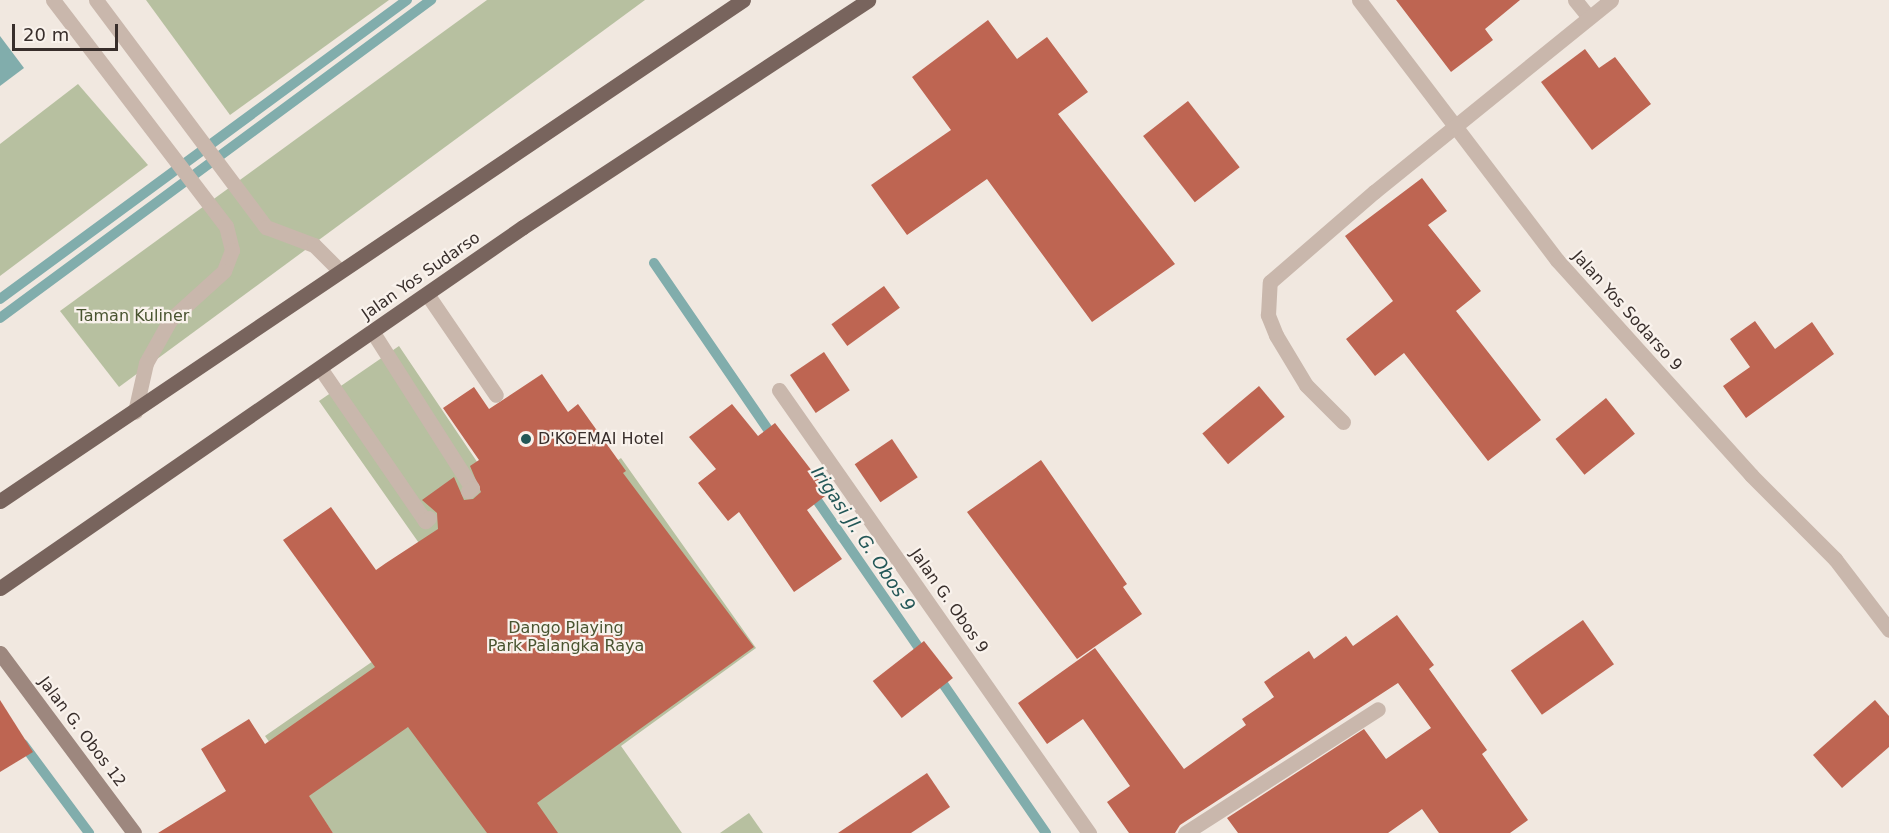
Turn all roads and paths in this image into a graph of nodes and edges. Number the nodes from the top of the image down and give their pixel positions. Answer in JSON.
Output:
{"nodes":[{"id":1,"x":53,"y":0,"type":"edge"},
{"id":2,"x":96,"y":0,"type":"edge"},
{"id":3,"x":743,"y":0,"type":"edge"},
{"id":4,"x":868,"y":0,"type":"edge"},
{"id":5,"x":1359,"y":0,"type":"edge"},
{"id":6,"x":1575,"y":0,"type":"edge"},
{"id":7,"x":1611,"y":0,"type":"edge"},
{"id":8,"x":1589,"y":17,"type":"junction"},
{"id":9,"x":1457,"y":127,"type":"junction"},
{"id":10,"x":339,"y":270,"type":"junction"},
{"id":11,"x":427,"y":294,"type":"junction"},
{"id":12,"x":372,"y":331,"type":"junction"},
{"id":13,"x":320,"y":368,"type":"junction"},
{"id":14,"x":779,"y":390,"type":"dead end"},
{"id":15,"x":496,"y":395,"type":"dead end"},
{"id":16,"x":135,"y":412,"type":"junction"},
{"id":17,"x":1343,"y":422,"type":"dead end"},
{"id":18,"x":468,"y":491,"type":"dead end"},
{"id":19,"x":0,"y":501,"type":"edge"},
{"id":20,"x":429,"y":518,"type":"dead end"},
{"id":21,"x":0,"y":588,"type":"edge"},
{"id":22,"x":1889,"y":630,"type":"edge"},
{"id":23,"x":0,"y":653,"type":"edge"},
{"id":24,"x":1378,"y":709,"type":"dead end"},
{"id":25,"x":134,"y":833,"type":"edge"},
{"id":26,"x":1089,"y":833,"type":"edge"},
{"id":27,"x":1185,"y":833,"type":"edge"}],
"edges":[{"from":1,"to":16,"type":"street"},
{"from":2,"to":10,"type":"street"},
{"from":3,"to":10,"type":"main road"},
{"from":4,"to":11,"type":"main road","name":"Jalan Yos Sudarso"},
{"from":5,"to":9,"type":"street","name":"Jalan Yos Sodarso 9"},
{"from":6,"to":8,"type":"street"},
{"from":7,"to":8,"type":"street"},
{"from":8,"to":9,"type":"street"},
{"from":9,"to":17,"type":"street"},
{"from":9,"to":22,"type":"street","name":"Jalan Yos Sodarso 9"},
{"from":10,"to":16,"type":"main road"},
{"from":11,"to":12,"type":"main road","name":"Jalan Yos Sudarso"},
{"from":11,"to":15,"type":"street"},
{"from":12,"to":13,"type":"main road","name":"Jalan Yos Sudarso"},
{"from":12,"to":18,"type":"street"},
{"from":13,"to":20,"type":"street"},
{"from":13,"to":21,"type":"main road","name":"Jalan Yos Sudarso"},
{"from":14,"to":26,"type":"street","name":"Jalan G. Obos 9"},
{"from":16,"to":19,"type":"main road"},
{"from":23,"to":25,"type":"street","name":"Jalan G. Obos 12"},
{"from":24,"to":27,"type":"street"}]}
